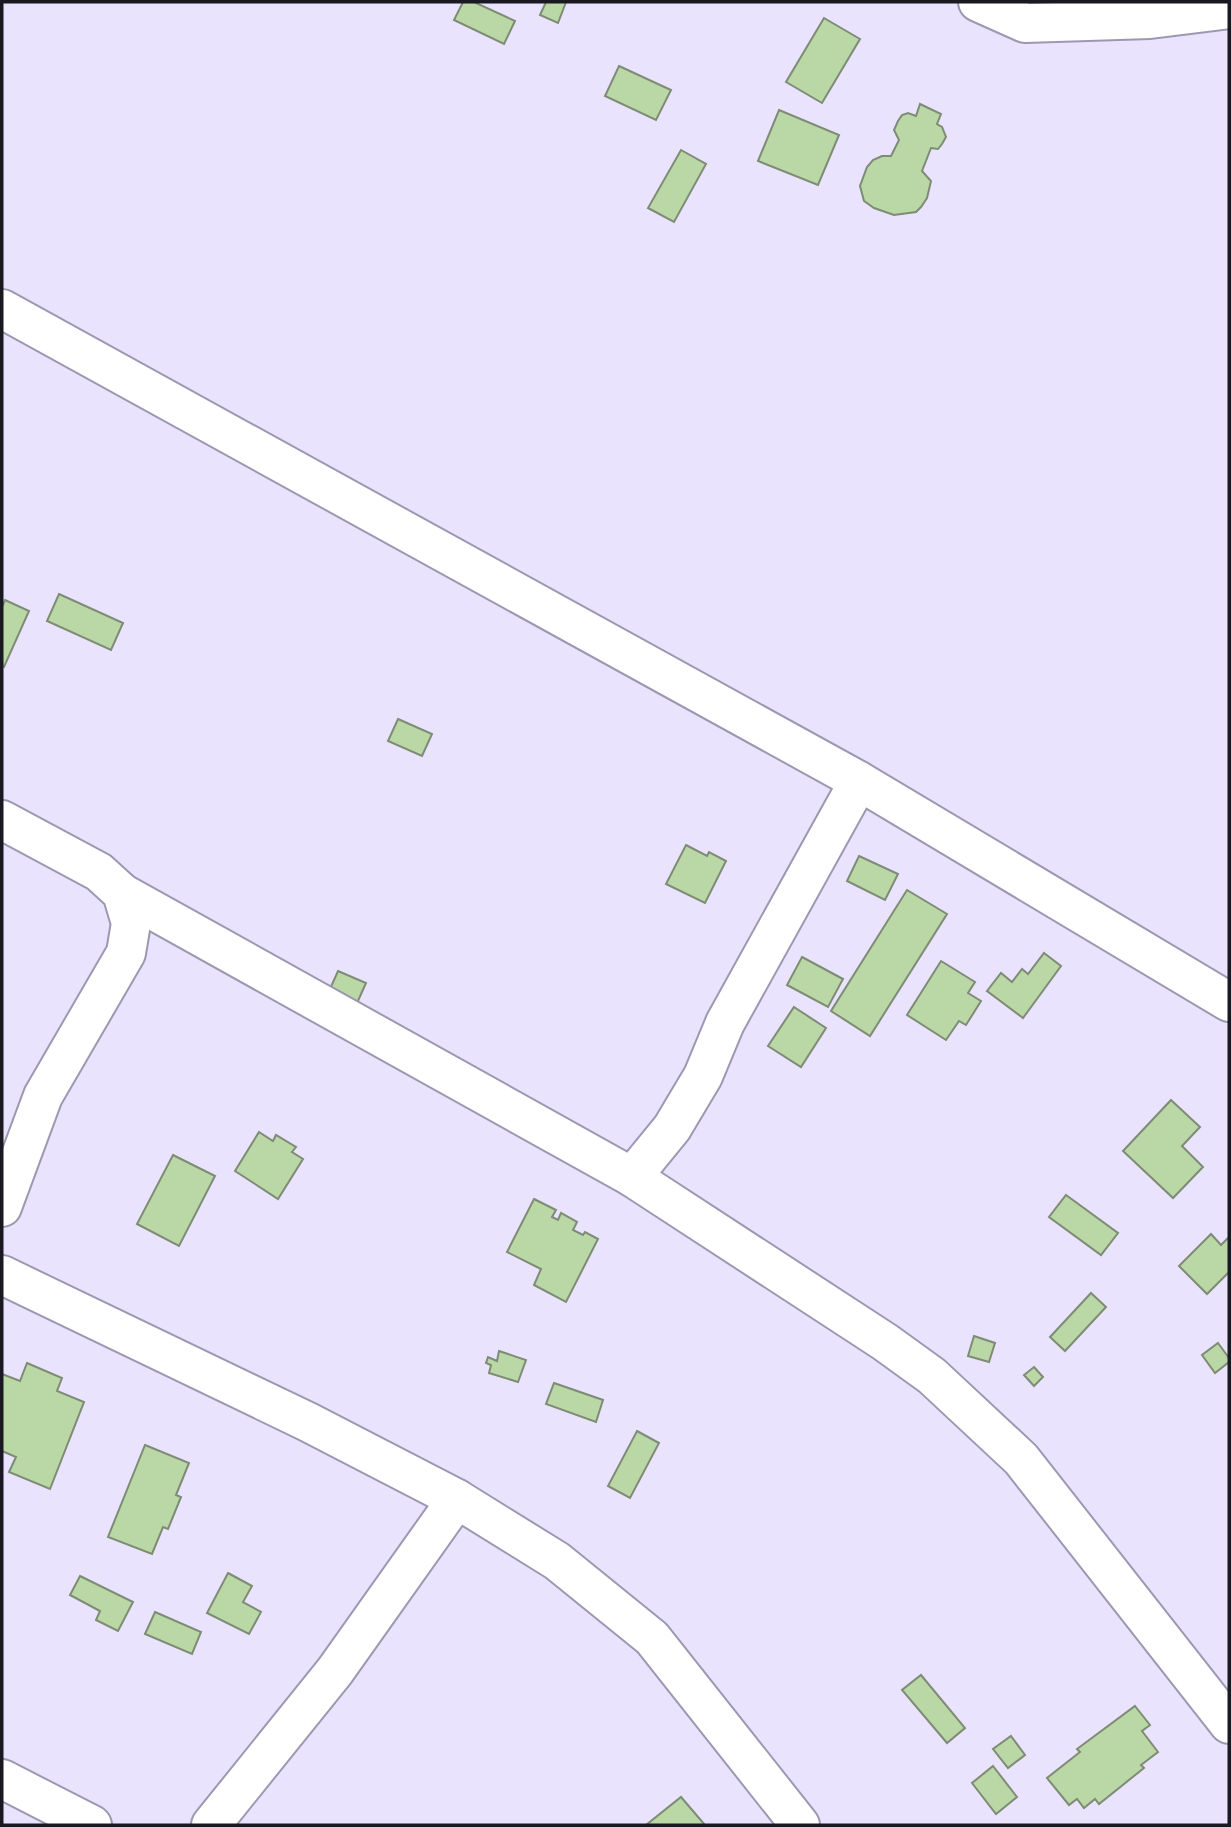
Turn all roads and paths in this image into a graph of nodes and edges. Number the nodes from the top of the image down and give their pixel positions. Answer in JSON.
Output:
{"nodes":[{"id":1,"x":978,"y":2,"type":"edge"},
{"id":2,"x":1229,"y":9,"type":"edge"},
{"id":3,"x":2,"y":309,"type":"edge"},
{"id":4,"x":859,"y":781,"type":"junction"},
{"id":5,"x":2,"y":820,"type":"edge"},
{"id":6,"x":122,"y":893,"type":"junction"},
{"id":7,"x":1229,"y":1002,"type":"edge"},
{"id":8,"x":632,"y":1177,"type":"junction"},
{"id":9,"x":2,"y":1207,"type":"edge"},
{"id":10,"x":2,"y":1275,"type":"edge"},
{"id":11,"x":457,"y":1499,"type":"junction"},
{"id":12,"x":1229,"y":1724,"type":"edge"},
{"id":13,"x":2,"y":1779,"type":"edge"},
{"id":14,"x":92,"y":1825,"type":"edge"},
{"id":15,"x":211,"y":1825,"type":"edge"},
{"id":16,"x":800,"y":1825,"type":"edge"}],
"edges":[{"from":1,"to":2,"type":"street"},
{"from":3,"to":4,"type":"street"},
{"from":4,"to":7,"type":"street"},
{"from":4,"to":8,"type":"street"},
{"from":5,"to":6,"type":"street"},
{"from":6,"to":8,"type":"street"},
{"from":6,"to":9,"type":"street"},
{"from":8,"to":12,"type":"street"},
{"from":10,"to":11,"type":"street"},
{"from":11,"to":15,"type":"street"},
{"from":11,"to":16,"type":"street"},
{"from":13,"to":14,"type":"street"}]}
